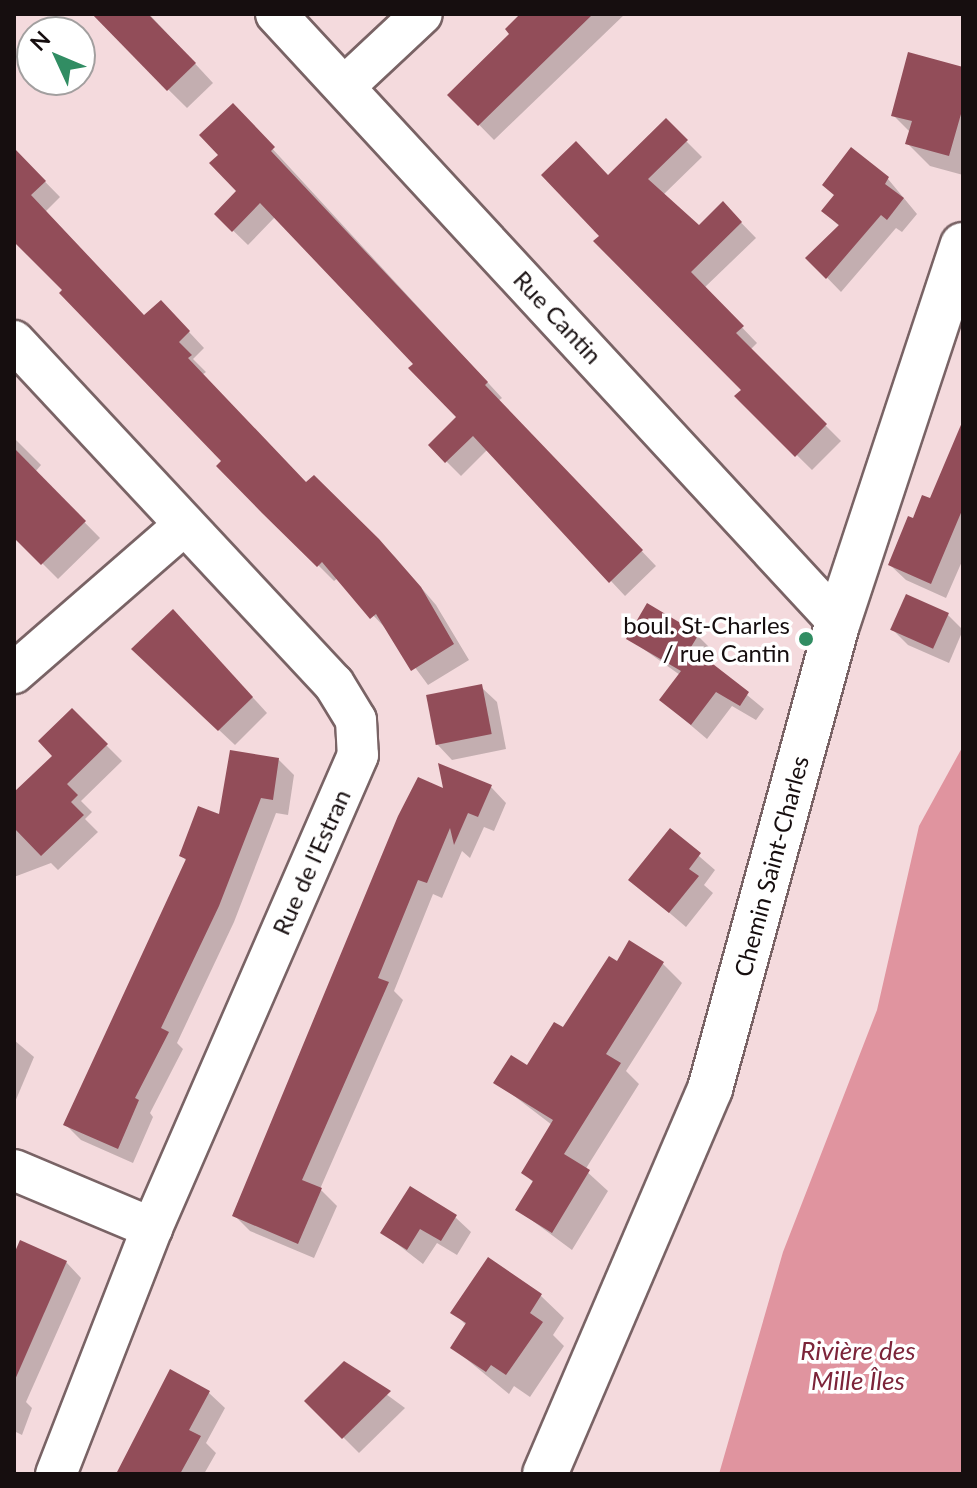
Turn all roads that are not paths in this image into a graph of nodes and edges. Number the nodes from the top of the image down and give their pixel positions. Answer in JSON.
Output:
{"nodes":[{"id":1,"x":276,"y":14,"type":"edge"},
{"id":2,"x":422,"y":14,"type":"edge"},
{"id":3,"x":345,"y":86,"type":"junction"},
{"id":4,"x":963,"y":245,"type":"edge"},
{"id":5,"x":14,"y":341,"type":"edge"},
{"id":6,"x":184,"y":525,"type":"junction"},
{"id":7,"x":838,"y":622,"type":"junction"},
{"id":8,"x":14,"y":673,"type":"edge"},
{"id":9,"x":14,"y":1170,"type":"edge"},
{"id":10,"x":152,"y":1228,"type":"junction"},
{"id":11,"x":56,"y":1474,"type":"edge"},
{"id":12,"x":545,"y":1474,"type":"edge"}],
"edges":[{"from":1,"to":3,"type":"street","name":"Rue Cantin"},
{"from":2,"to":3,"type":"street"},
{"from":3,"to":7,"type":"street","name":"Rue Cantin"},
{"from":4,"to":7,"type":"main road","name":"Chemin Saint-Charles"},
{"from":5,"to":6,"type":"street","name":"Rue de l'Estran"},
{"from":6,"to":8,"type":"street"},
{"from":6,"to":10,"type":"street","name":"Rue de l'Estran"},
{"from":7,"to":12,"type":"main road","name":"Chemin Saint-Charles"},
{"from":9,"to":10,"type":"street"},
{"from":10,"to":11,"type":"street","name":"Rue de l'Estran"}]}
